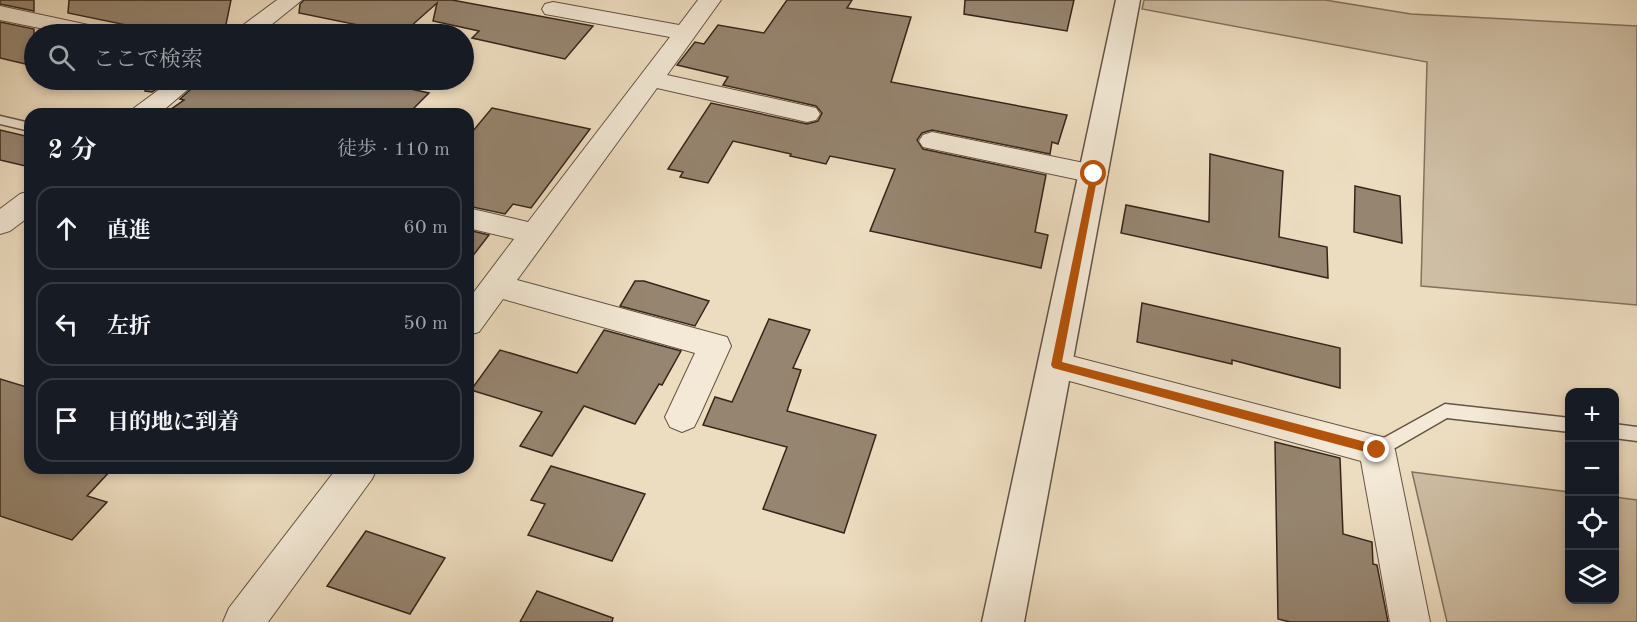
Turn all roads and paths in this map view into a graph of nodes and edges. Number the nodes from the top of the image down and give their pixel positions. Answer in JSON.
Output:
{"nodes":[{"id":1,"x":19,"y":0,"type":"edge"},
{"id":2,"x":291,"y":0,"type":"edge"},
{"id":3,"x":710,"y":0,"type":"edge"},
{"id":4,"x":1128,"y":0,"type":"edge"},
{"id":5,"x":553,"y":9,"type":"dead end"},
{"id":6,"x":0,"y":12,"type":"edge"},
{"id":7,"x":54,"y":24,"type":"edge"},
{"id":8,"x":259,"y":24,"type":"edge"},
{"id":9,"x":685,"y":33,"type":"junction"},
{"id":10,"x":651,"y":79,"type":"junction"},
{"id":11,"x":174,"y":90,"type":"edge"},
{"id":12,"x":150,"y":108,"type":"edge"},
{"id":13,"x":807,"y":114,"type":"dead end"},
{"id":14,"x":0,"y":120,"type":"edge"},
{"id":15,"x":24,"y":126,"type":"edge"},
{"id":16,"x":932,"y":141,"type":"dead end"},
{"id":17,"x":1094,"y":174,"type":"junction"},
{"id":18,"x":24,"y":206,"type":"edge"},
{"id":19,"x":474,"y":219,"type":"edge"},
{"id":20,"x":0,"y":224,"type":"edge"},
{"id":21,"x":536,"y":234,"type":"junction"},
{"id":22,"x":496,"y":285,"type":"junction"},
{"id":23,"x":474,"y":315,"type":"edge"},
{"id":24,"x":1056,"y":365,"type":"junction"},
{"id":25,"x":682,"y":417,"type":"dead end"},
{"id":26,"x":1565,"y":425,"type":"edge"},
{"id":27,"x":1619,"y":432,"type":"edge"},
{"id":28,"x":1637,"y":434,"type":"edge"},
{"id":29,"x":1377,"y":450,"type":"junction"},
{"id":30,"x":354,"y":474,"type":"edge"},
{"id":31,"x":243,"y":622,"type":"edge"},
{"id":32,"x":1003,"y":622,"type":"edge"},
{"id":33,"x":1410,"y":622,"type":"edge"}],
"edges":[{"from":1,"to":6,"type":"street"},
{"from":2,"to":8,"type":"street"},
{"from":3,"to":9,"type":"street"},
{"from":4,"to":17,"type":"street"},
{"from":5,"to":9,"type":"street"},
{"from":6,"to":7,"type":"street"},
{"from":9,"to":10,"type":"street"},
{"from":10,"to":13,"type":"street"},
{"from":10,"to":21,"type":"street"},
{"from":11,"to":12,"type":"street"},
{"from":14,"to":15,"type":"lane"},
{"from":16,"to":17,"type":"street"},
{"from":17,"to":24,"type":"street"},
{"from":18,"to":20,"type":"street"},
{"from":19,"to":21,"type":"street"},
{"from":21,"to":22,"type":"street"},
{"from":22,"to":23,"type":"street"},
{"from":22,"to":25,"type":"street"},
{"from":24,"to":29,"type":"street"},
{"from":24,"to":32,"type":"street"},
{"from":26,"to":29,"type":"lane"},
{"from":27,"to":28,"type":"lane"},
{"from":29,"to":33,"type":"street"},
{"from":30,"to":31,"type":"street"}]}
